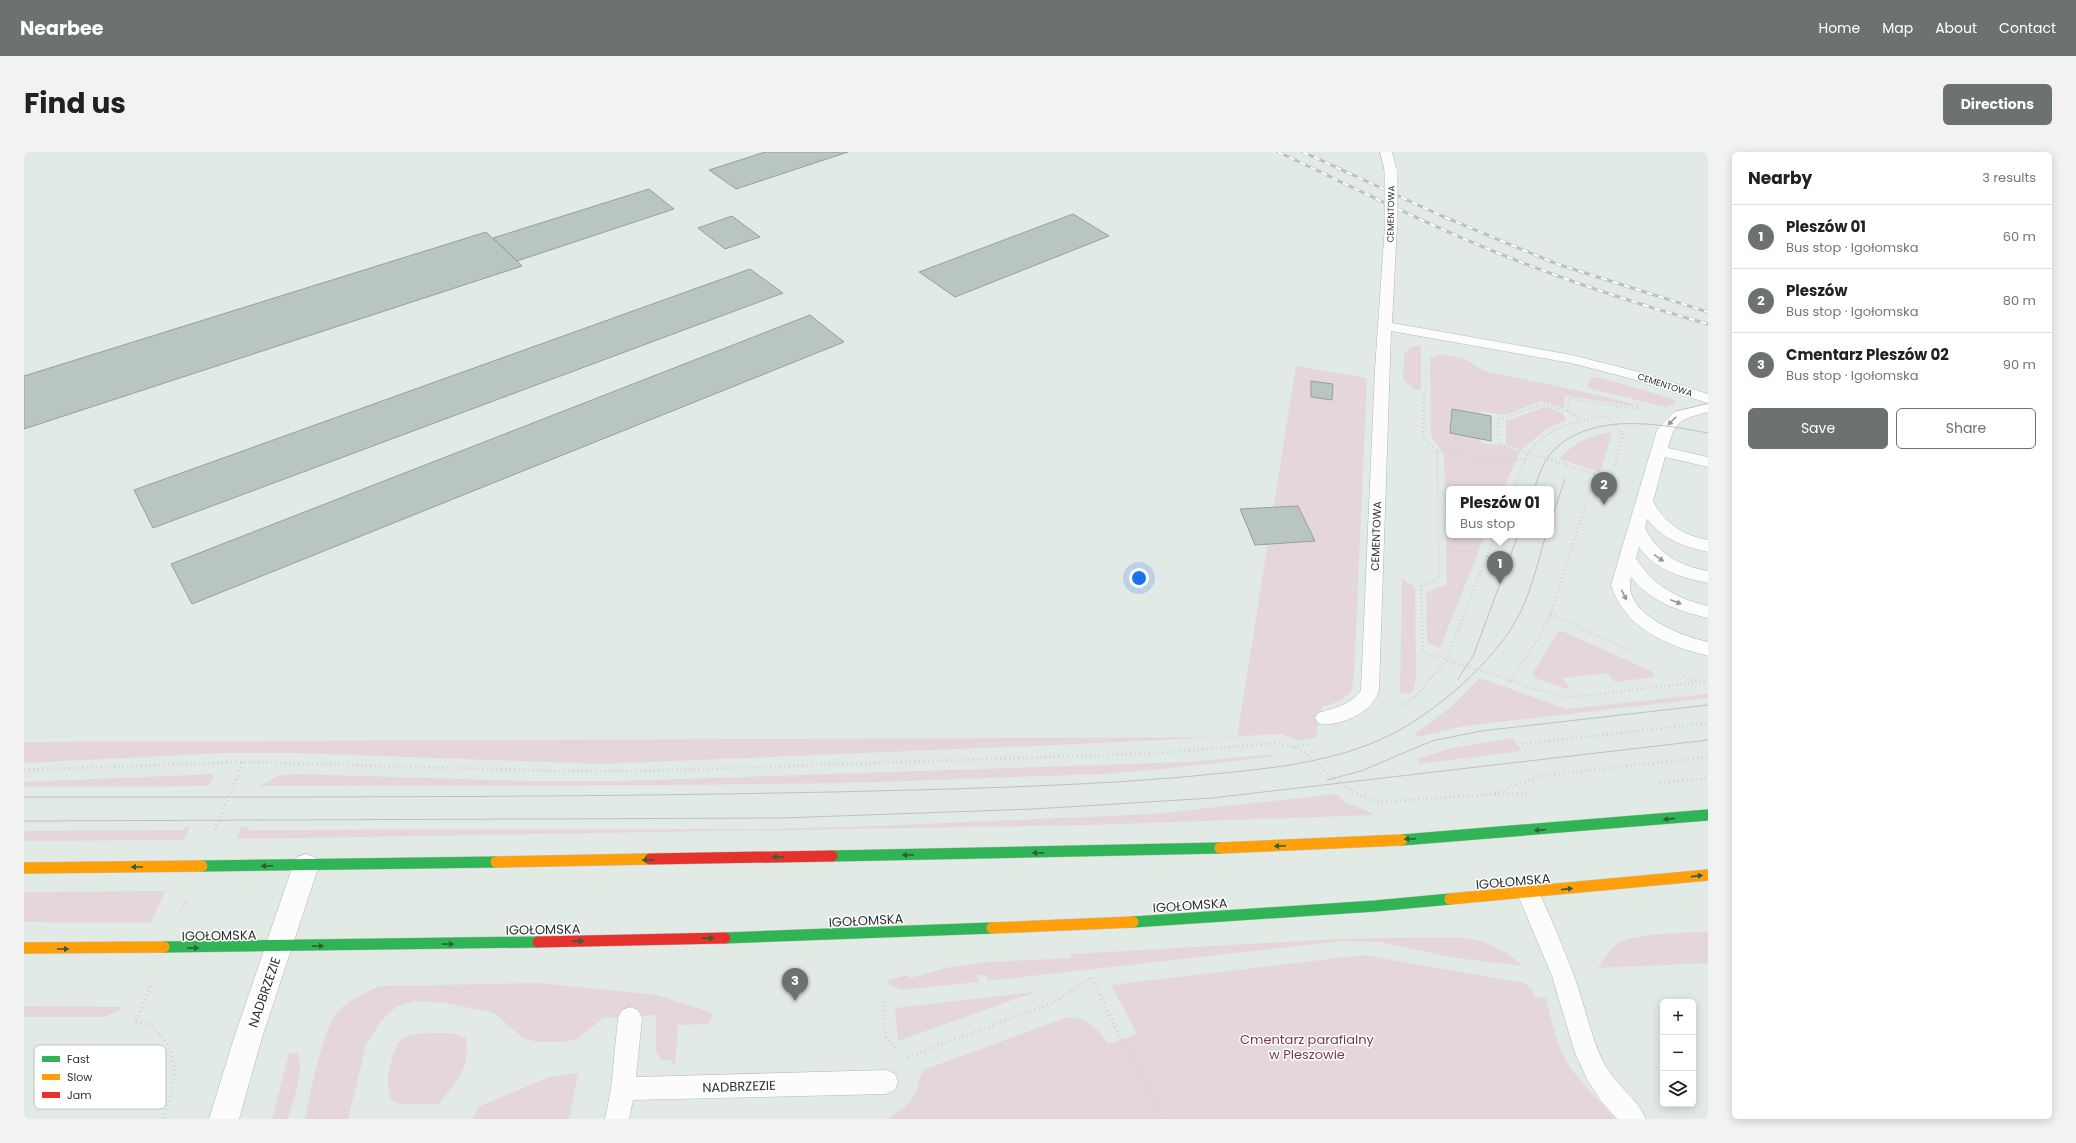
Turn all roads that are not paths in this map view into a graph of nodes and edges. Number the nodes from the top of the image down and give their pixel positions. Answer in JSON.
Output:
{"nodes":[{"id":1,"x":1386,"y":152,"type":"edge"},
{"id":2,"x":1386,"y":326,"type":"junction"},
{"id":3,"x":1708,"y":399,"type":"edge"},
{"id":4,"x":1708,"y":408,"type":"edge"},
{"id":5,"x":1660,"y":450,"type":"junction"},
{"id":6,"x":1708,"y":462,"type":"edge"},
{"id":7,"x":1644,"y":500,"type":"junction"},
{"id":8,"x":1637,"y":528,"type":"junction"},
{"id":9,"x":1708,"y":546,"type":"edge"},
{"id":10,"x":1628,"y":558,"type":"junction"},
{"id":11,"x":1708,"y":578,"type":"edge"},
{"id":12,"x":1708,"y":612,"type":"edge"},
{"id":13,"x":1708,"y":649,"type":"edge"},
{"id":14,"x":1325,"y":718,"type":"dead end"},
{"id":15,"x":1708,"y":815,"type":"edge"},
{"id":16,"x":306,"y":866,"type":"junction"},
{"id":17,"x":24,"y":868,"type":"edge"},
{"id":18,"x":1708,"y":875,"type":"edge"},
{"id":19,"x":1528,"y":892,"type":"junction"},
{"id":20,"x":279,"y":947,"type":"junction"},
{"id":21,"x":24,"y":948,"type":"edge"},
{"id":22,"x":630,"y":1018,"type":"dead end"},
{"id":23,"x":886,"y":1082,"type":"road end"},
{"id":24,"x":623,"y":1089,"type":"junction"},
{"id":25,"x":224,"y":1119,"type":"edge"},
{"id":26,"x":617,"y":1119,"type":"edge"},
{"id":27,"x":1634,"y":1119,"type":"edge"}],
"edges":[{"from":1,"to":2,"type":"lane","name":"CEMENTOWA","bridge":true},
{"from":2,"to":3,"type":"lane","name":"CEMENTOWA"},
{"from":2,"to":14,"type":"lane","name":"CEMENTOWA"},
{"from":4,"to":5,"type":"lane","one_way":true},
{"from":5,"to":6,"type":"lane"},
{"from":5,"to":7,"type":"lane"},
{"from":7,"to":8,"type":"lane"},
{"from":7,"to":9,"type":"lane"},
{"from":8,"to":10,"type":"lane"},
{"from":8,"to":11,"type":"lane","one_way":true},
{"from":10,"to":12,"type":"lane","one_way":true},
{"from":10,"to":13,"type":"lane","one_way":true},
{"from":15,"to":16,"type":"main road","one_way":true},
{"from":16,"to":17,"type":"main road","one_way":true},
{"from":16,"to":20,"type":"street","name":"NADBRZEZIE"},
{"from":19,"to":18,"type":"main road","name":"IGOŁOMSKA","one_way":true},
{"from":20,"to":19,"type":"main road","name":"IGOŁOMSKA","one_way":true},
{"from":19,"to":27,"type":"lane"},
{"from":21,"to":20,"type":"main road","name":"IGOŁOMSKA","one_way":true},
{"from":20,"to":25,"type":"street","name":"NADBRZEZIE"},
{"from":22,"to":24,"type":"lane"},
{"from":23,"to":24,"type":"lane","name":"NADBRZEZIE"},
{"from":24,"to":26,"type":"lane"}]}
